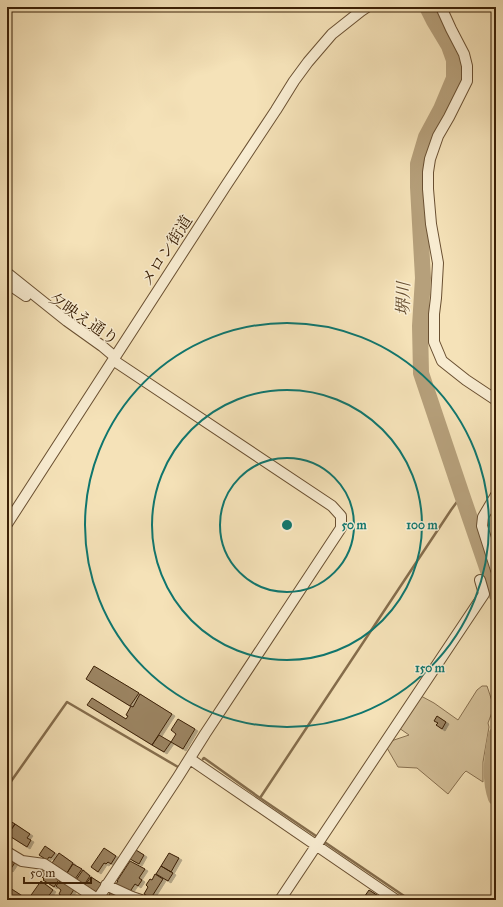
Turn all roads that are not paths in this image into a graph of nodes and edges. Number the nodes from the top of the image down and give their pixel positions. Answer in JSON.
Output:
{"nodes":[{"id":1,"x":367,"y":7,"type":"edge"},
{"id":2,"x":442,"y":7,"type":"edge"},
{"id":3,"x":7,"y":273,"type":"edge"},
{"id":4,"x":7,"y":283,"type":"edge"},
{"id":5,"x":114,"y":359,"type":"junction"},
{"id":6,"x":496,"y":400,"type":"edge"},
{"id":7,"x":496,"y":496,"type":"edge"},
{"id":8,"x":7,"y":524,"type":"edge"},
{"id":9,"x":496,"y":570,"type":"edge"},
{"id":10,"x":480,"y":580,"type":"dead end"},
{"id":11,"x":190,"y":759,"type":"junction"},
{"id":12,"x":316,"y":846,"type":"junction"},
{"id":13,"x":7,"y":852,"type":"edge"},
{"id":14,"x":106,"y":885,"type":"junction"},
{"id":15,"x":134,"y":899,"type":"edge"},
{"id":16,"x":97,"y":900,"type":"edge"},
{"id":17,"x":280,"y":900,"type":"edge"},
{"id":18,"x":396,"y":900,"type":"edge"}],
"edges":[{"from":1,"to":5,"type":"street","name":"メロン街道"},
{"from":2,"to":6,"type":"street"},
{"from":3,"to":5,"type":"street","name":"夕映え通り"},
{"from":4,"to":5,"type":"street","name":"夕映え通り"},
{"from":5,"to":8,"type":"street","name":"メロン街道"},
{"from":5,"to":11,"type":"street"},
{"from":7,"to":9,"type":"street"},
{"from":10,"to":12,"type":"street"},
{"from":11,"to":12,"type":"street"},
{"from":11,"to":14,"type":"street"},
{"from":12,"to":17,"type":"street"},
{"from":12,"to":18,"type":"street"},
{"from":13,"to":16,"type":"street"},
{"from":14,"to":15,"type":"street"},
{"from":14,"to":16,"type":"street"}]}
